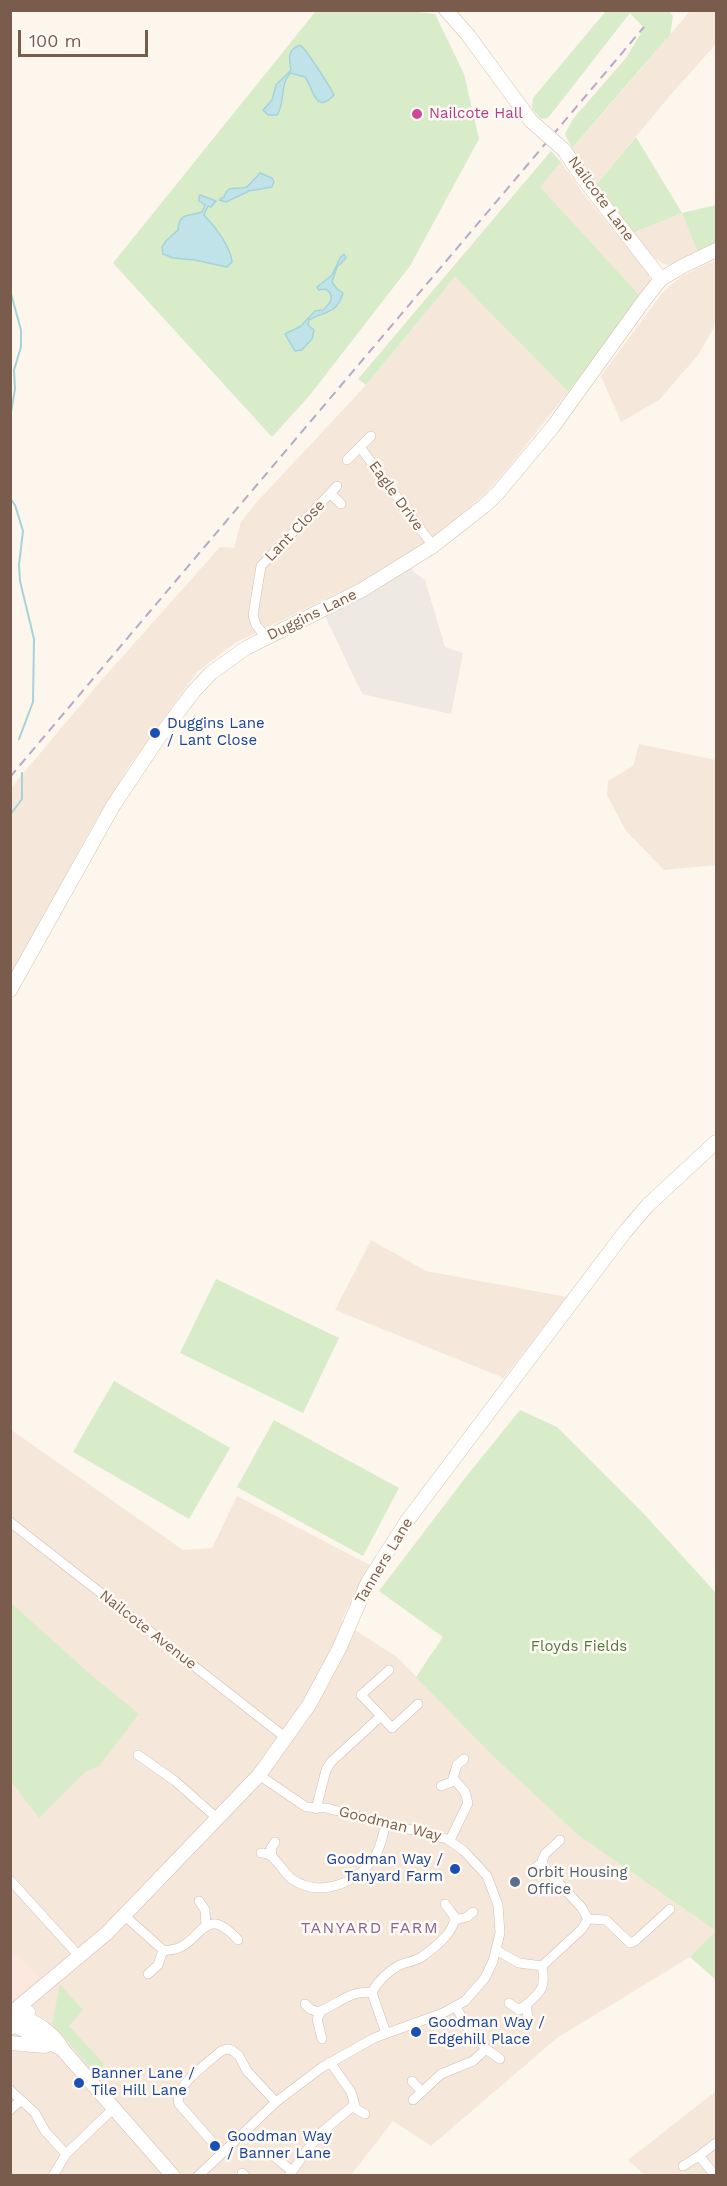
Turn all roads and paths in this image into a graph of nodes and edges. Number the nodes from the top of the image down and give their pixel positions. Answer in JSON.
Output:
{"nodes":[{"id":1,"x":446,"y":10,"type":"edge"},
{"id":2,"x":717,"y":250,"type":"edge"},
{"id":3,"x":661,"y":279,"type":"junction"},
{"id":4,"x":371,"y":436,"type":"dead end"},
{"id":5,"x":360,"y":447,"type":"junction"},
{"id":6,"x":346,"y":460,"type":"dead end"},
{"id":7,"x":341,"y":504,"type":"dead end"},
{"id":8,"x":433,"y":546,"type":"junction"},
{"id":9,"x":266,"y":637,"type":"junction"},
{"id":10,"x":10,"y":990,"type":"edge"},
{"id":11,"x":717,"y":1142,"type":"edge"},
{"id":12,"x":10,"y":1522,"type":"edge"},
{"id":13,"x":389,"y":1670,"type":"dead end"},
{"id":14,"x":418,"y":1704,"type":"dead end"},
{"id":15,"x":381,"y":1716,"type":"junction"},
{"id":16,"x":286,"y":1738,"type":"junction"},
{"id":17,"x":138,"y":1755,"type":"dead end"},
{"id":18,"x":464,"y":1759,"type":"dead end"},
{"id":19,"x":260,"y":1775,"type":"junction"},
{"id":20,"x":453,"y":1781,"type":"junction"},
{"id":21,"x":441,"y":1785,"type":"dead end"},
{"id":22,"x":316,"y":1809,"type":"junction"},
{"id":23,"x":218,"y":1819,"type":"junction"},
{"id":24,"x":386,"y":1823,"type":"junction"},
{"id":25,"x":450,"y":1840,"type":"junction"},
{"id":26,"x":560,"y":1840,"type":"dead end"},
{"id":27,"x":275,"y":1842,"type":"dead end"},
{"id":28,"x":261,"y":1853,"type":"dead end"},
{"id":29,"x":272,"y":1856,"type":"junction"},
{"id":30,"x":544,"y":1867,"type":"junction"},
{"id":31,"x":533,"y":1869,"type":"dead end"},
{"id":32,"x":10,"y":1880,"type":"edge"},
{"id":33,"x":199,"y":1901,"type":"dead end"},
{"id":34,"x":445,"y":1904,"type":"dead end"},
{"id":35,"x":670,"y":1909,"type":"dead end"},
{"id":36,"x":473,"y":1912,"type":"dead end"},
{"id":37,"x":125,"y":1916,"type":"junction"},
{"id":38,"x":588,"y":1919,"type":"junction"},
{"id":39,"x":455,"y":1920,"type":"junction"},
{"id":40,"x":206,"y":1925,"type":"junction"},
{"id":41,"x":238,"y":1940,"type":"dead end"},
{"id":42,"x":164,"y":1950,"type":"junction"},
{"id":43,"x":496,"y":1950,"type":"junction"},
{"id":44,"x":80,"y":1957,"type":"junction"},
{"id":45,"x":542,"y":1966,"type":"junction"},
{"id":46,"x":148,"y":1974,"type":"dead end"},
{"id":47,"x":372,"y":1993,"type":"junction"},
{"id":48,"x":509,"y":2003,"type":"dead end"},
{"id":49,"x":305,"y":2004,"type":"dead end"},
{"id":50,"x":526,"y":2005,"type":"junction"},
{"id":51,"x":456,"y":2007,"type":"junction"},
{"id":52,"x":322,"y":2010,"type":"junction"},
{"id":53,"x":13,"y":2018,"type":"edge"},
{"id":54,"x":528,"y":2018,"type":"dead end"},
{"id":55,"x":386,"y":2033,"type":"junction"},
{"id":56,"x":322,"y":2039,"type":"dead end"},
{"id":57,"x":10,"y":2043,"type":"edge"},
{"id":58,"x":62,"y":2049,"type":"junction"},
{"id":59,"x":486,"y":2049,"type":"junction"},
{"id":60,"x":500,"y":2058,"type":"dead end"},
{"id":61,"x":330,"y":2062,"type":"junction"},
{"id":62,"x":411,"y":2081,"type":"dead end"},
{"id":63,"x":10,"y":2090,"type":"edge"},
{"id":64,"x":422,"y":2092,"type":"junction"},
{"id":65,"x":21,"y":2100,"type":"junction"},
{"id":66,"x":413,"y":2100,"type":"dead end"},
{"id":67,"x":276,"y":2102,"type":"junction"},
{"id":68,"x":354,"y":2105,"type":"junction"},
{"id":69,"x":114,"y":2108,"type":"junction"},
{"id":70,"x":10,"y":2110,"type":"edge"},
{"id":71,"x":365,"y":2114,"type":"dead end"},
{"id":72,"x":717,"y":2143,"type":"edge"},
{"id":73,"x":214,"y":2144,"type":"dead end"},
{"id":74,"x":66,"y":2154,"type":"junction"},
{"id":75,"x":699,"y":2156,"type":"junction"},
{"id":76,"x":276,"y":2158,"type":"dead end"},
{"id":77,"x":683,"y":2166,"type":"dead end"},
{"id":78,"x":291,"y":2173,"type":"edge"},
{"id":79,"x":53,"y":2175,"type":"edge"},
{"id":80,"x":173,"y":2175,"type":"edge"},
{"id":81,"x":198,"y":2175,"type":"edge"},
{"id":82,"x":716,"y":2175,"type":"edge"}],
"edges":[{"from":1,"to":3,"type":"main road","name":"Nailcote Lane","bridge":true},
{"from":2,"to":3,"type":"main road"},
{"from":3,"to":8,"type":"main road","name":"Duggins Lane"},
{"from":4,"to":5,"type":"street","name":"Eagle Drive"},
{"from":5,"to":6,"type":"street","name":"Eagle Drive"},
{"from":5,"to":8,"type":"street","name":"Eagle Drive"},
{"from":7,"to":9,"type":"street","name":"Lant Close"},
{"from":8,"to":9,"type":"main road","name":"Duggins Lane"},
{"from":9,"to":10,"type":"main road","name":"Duggins Lane"},
{"from":11,"to":16,"type":"main road","name":"Tanners Lane"},
{"from":12,"to":16,"type":"street","name":"Nailcote Avenue"},
{"from":13,"to":15,"type":"street"},
{"from":14,"to":15,"type":"street"},
{"from":15,"to":22,"type":"street"},
{"from":16,"to":19,"type":"main road","name":"Tanners Lane"},
{"from":17,"to":23,"type":"street"},
{"from":18,"to":20,"type":"street"},
{"from":19,"to":22,"type":"street","name":"Goodman Way"},
{"from":19,"to":23,"type":"main road","name":"Tanners Lane"},
{"from":20,"to":21,"type":"street"},
{"from":20,"to":25,"type":"street"},
{"from":22,"to":24,"type":"street","name":"Goodman Way"},
{"from":23,"to":37,"type":"main road","name":"Tanners Lane"},
{"from":24,"to":25,"type":"street","name":"Goodman Way"},
{"from":24,"to":29,"type":"street"},
{"from":25,"to":43,"type":"street","name":"Goodman Way"},
{"from":26,"to":30,"type":"street"},
{"from":27,"to":29,"type":"street"},
{"from":28,"to":29,"type":"street"},
{"from":30,"to":31,"type":"street"},
{"from":30,"to":38,"type":"street"},
{"from":32,"to":44,"type":"street"},
{"from":33,"to":40,"type":"street"},
{"from":34,"to":39,"type":"street"},
{"from":35,"to":38,"type":"street"},
{"from":36,"to":39,"type":"street"},
{"from":37,"to":42,"type":"street"},
{"from":37,"to":44,"type":"main road","name":"Tanners Lane"},
{"from":38,"to":45,"type":"street"},
{"from":39,"to":47,"type":"street"},
{"from":40,"to":41,"type":"street"},
{"from":40,"to":42,"type":"street"},
{"from":42,"to":46,"type":"street"},
{"from":43,"to":45,"type":"street"},
{"from":43,"to":51,"type":"street","name":"Goodman Way"},
{"from":44,"to":53,"type":"main road","name":"Tanners Lane"},
{"from":45,"to":50,"type":"street"},
{"from":47,"to":52,"type":"street"},
{"from":47,"to":55,"type":"street"},
{"from":48,"to":50,"type":"street"},
{"from":49,"to":52,"type":"street"},
{"from":50,"to":54,"type":"street"},
{"from":51,"to":55,"type":"street","name":"Goodman Way"},
{"from":51,"to":59,"type":"street"},
{"from":52,"to":56,"type":"street"},
{"from":53,"to":58,"type":"main road"},
{"from":55,"to":61,"type":"street","name":"Goodman Way"},
{"from":57,"to":58,"type":"main road"},
{"from":58,"to":69,"type":"main road"},
{"from":59,"to":60,"type":"street"},
{"from":59,"to":64,"type":"street"},
{"from":61,"to":67,"type":"street","name":"Goodman Way"},
{"from":61,"to":68,"type":"street"},
{"from":62,"to":64,"type":"street"},
{"from":63,"to":65,"type":"street"},
{"from":64,"to":66,"type":"street"},
{"from":65,"to":70,"type":"street"},
{"from":65,"to":74,"type":"street"},
{"from":67,"to":73,"type":"street"},
{"from":67,"to":81,"type":"street","name":"Goodman Way"},
{"from":68,"to":71,"type":"street"},
{"from":68,"to":78,"type":"street"},
{"from":69,"to":74,"type":"street"},
{"from":69,"to":80,"type":"main road"},
{"from":72,"to":75,"type":"street"},
{"from":74,"to":79,"type":"street"},
{"from":75,"to":77,"type":"street"},
{"from":75,"to":82,"type":"street"},
{"from":76,"to":78,"type":"street"}]}
